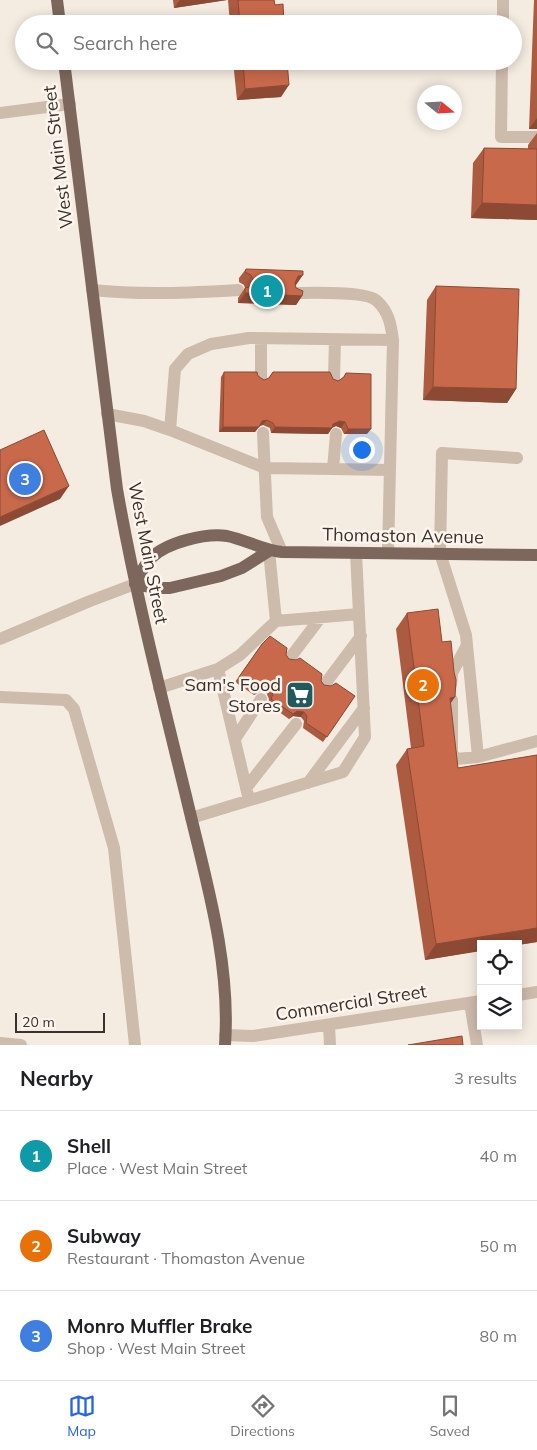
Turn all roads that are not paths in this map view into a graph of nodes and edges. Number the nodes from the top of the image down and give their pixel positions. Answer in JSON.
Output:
{"nodes":[{"id":1,"x":57,"y":0,"type":"edge"},
{"id":2,"x":503,"y":0,"type":"edge"},
{"id":3,"x":59,"y":15,"type":"edge"},
{"id":4,"x":503,"y":15,"type":"edge"},
{"id":5,"x":65,"y":70,"type":"edge"},
{"id":6,"x":502,"y":70,"type":"edge"},
{"id":7,"x":70,"y":104,"type":"junction"},
{"id":8,"x":0,"y":113,"type":"edge"},
{"id":9,"x":537,"y":137,"type":"edge"},
{"id":10,"x":92,"y":290,"type":"junction"},
{"id":11,"x":238,"y":290,"type":"dead end"},
{"id":12,"x":296,"y":293,"type":"edge"},
{"id":13,"x":261,"y":338,"type":"junction"},
{"id":14,"x":335,"y":340,"type":"junction"},
{"id":15,"x":393,"y":340,"type":"junction"},
{"id":16,"x":261,"y":377,"type":"edge"},
{"id":17,"x":334,"y":378,"type":"edge"},
{"id":18,"x":107,"y":414,"type":"junction"},
{"id":19,"x":170,"y":430,"type":"junction"},
{"id":20,"x":262,"y":433,"type":"edge"},
{"id":21,"x":336,"y":434,"type":"dead end"},
{"id":22,"x":517,"y":458,"type":"dead end"},
{"id":23,"x":265,"y":468,"type":"junction"},
{"id":24,"x":333,"y":469,"type":"junction"},
{"id":25,"x":390,"y":470,"type":"junction"},
{"id":26,"x":269,"y":551,"type":"junction"},
{"id":27,"x":282,"y":552,"type":"junction"},
{"id":28,"x":356,"y":553,"type":"junction"},
{"id":29,"x":388,"y":553,"type":"junction"},
{"id":30,"x":440,"y":553,"type":"junction"},
{"id":31,"x":537,"y":555,"type":"edge"},
{"id":32,"x":135,"y":584,"type":"junction"},
{"id":33,"x":359,"y":614,"type":"junction"},
{"id":34,"x":321,"y":617,"type":"junction"},
{"id":35,"x":276,"y":620,"type":"junction"},
{"id":36,"x":360,"y":636,"type":"junction"},
{"id":37,"x":0,"y":639,"type":"edge"},
{"id":38,"x":467,"y":645,"type":"junction"},
{"id":39,"x":290,"y":658,"type":"edge"},
{"id":40,"x":218,"y":669,"type":"junction"},
{"id":41,"x":325,"y":684,"type":"edge"},
{"id":42,"x":159,"y":688,"type":"junction"},
{"id":43,"x":0,"y":697,"type":"edge"},
{"id":44,"x":261,"y":699,"type":"dead end"},
{"id":45,"x":364,"y":708,"type":"junction"},
{"id":46,"x":296,"y":724,"type":"dead end"},
{"id":47,"x":235,"y":739,"type":"junction"},
{"id":48,"x":537,"y":741,"type":"edge"},
{"id":49,"x":478,"y":757,"type":"junction"},
{"id":50,"x":308,"y":783,"type":"junction"},
{"id":51,"x":248,"y":794,"type":"junction"},
{"id":52,"x":191,"y":818,"type":"junction"},
{"id":53,"x":537,"y":992,"type":"edge"},
{"id":54,"x":522,"y":994,"type":"edge"},
{"id":55,"x":475,"y":1002,"type":"edge"},
{"id":56,"x":328,"y":1025,"type":"junction"},
{"id":57,"x":225,"y":1040,"type":"edge"},
{"id":58,"x":0,"y":1043,"type":"edge"},
{"id":59,"x":21,"y":1045,"type":"edge"},
{"id":60,"x":135,"y":1045,"type":"edge"},
{"id":61,"x":330,"y":1045,"type":"edge"},
{"id":62,"x":477,"y":1045,"type":"edge"}],
"edges":[{"from":1,"to":3,"type":"main road"},
{"from":2,"to":4,"type":"street"},
{"from":5,"to":7,"type":"main road","name":"West Main Street"},
{"from":6,"to":9,"type":"street"},
{"from":7,"to":8,"type":"street"},
{"from":7,"to":10,"type":"main road","name":"West Main Street"},
{"from":10,"to":11,"type":"street"},
{"from":10,"to":18,"type":"main road","name":"West Main Street"},
{"from":12,"to":15,"type":"street"},
{"from":13,"to":14,"type":"street"},
{"from":13,"to":16,"type":"street"},
{"from":13,"to":19,"type":"street"},
{"from":14,"to":15,"type":"street"},
{"from":14,"to":17,"type":"street"},
{"from":15,"to":25,"type":"street"},
{"from":18,"to":19,"type":"street"},
{"from":18,"to":32,"type":"main road","name":"West Main Street"},
{"from":19,"to":23,"type":"street"},
{"from":20,"to":23,"type":"street"},
{"from":21,"to":24,"type":"street"},
{"from":22,"to":30,"type":"street"},
{"from":23,"to":24,"type":"street"},
{"from":23,"to":27,"type":"street"},
{"from":24,"to":25,"type":"street"},
{"from":25,"to":29,"type":"street"},
{"from":26,"to":27,"type":"main road","name":"Thomaston Avenue"},
{"from":26,"to":32,"type":"main road"},
{"from":26,"to":32,"type":"main road","name":"Thomaston Avenue"},
{"from":26,"to":35,"type":"street"},
{"from":27,"to":28,"type":"main road","name":"Thomaston Avenue"},
{"from":28,"to":29,"type":"main road","name":"Thomaston Avenue"},
{"from":28,"to":33,"type":"street"},
{"from":29,"to":30,"type":"main road","name":"Thomaston Avenue"},
{"from":30,"to":31,"type":"main road","name":"Thomaston Avenue"},
{"from":30,"to":38,"type":"street"},
{"from":32,"to":37,"type":"street"},
{"from":32,"to":42,"type":"main road","name":"West Main Street"},
{"from":33,"to":34,"type":"street"},
{"from":33,"to":36,"type":"street"},
{"from":34,"to":35,"type":"street"},
{"from":34,"to":39,"type":"street"},
{"from":35,"to":40,"type":"street"},
{"from":36,"to":41,"type":"street"},
{"from":36,"to":45,"type":"street"},
{"from":38,"to":49,"type":"street"},
{"from":38,"to":49,"type":"street"},
{"from":40,"to":42,"type":"street"},
{"from":40,"to":47,"type":"street"},
{"from":42,"to":52,"type":"main road","name":"West Main Street"},
{"from":43,"to":60,"type":"street"},
{"from":44,"to":47,"type":"street"},
{"from":45,"to":50,"type":"street"},
{"from":45,"to":50,"type":"street"},
{"from":46,"to":51,"type":"street"},
{"from":47,"to":51,"type":"street"},
{"from":48,"to":49,"type":"street"},
{"from":50,"to":51,"type":"street"},
{"from":51,"to":52,"type":"street"},
{"from":52,"to":57,"type":"main road","name":"West Main Street"},
{"from":53,"to":54,"type":"street"},
{"from":55,"to":56,"type":"street","name":"Commercial Street"},
{"from":55,"to":62,"type":"street"},
{"from":56,"to":57,"type":"street","name":"Commercial Street"},
{"from":56,"to":61,"type":"street"},
{"from":58,"to":59,"type":"street"}]}
